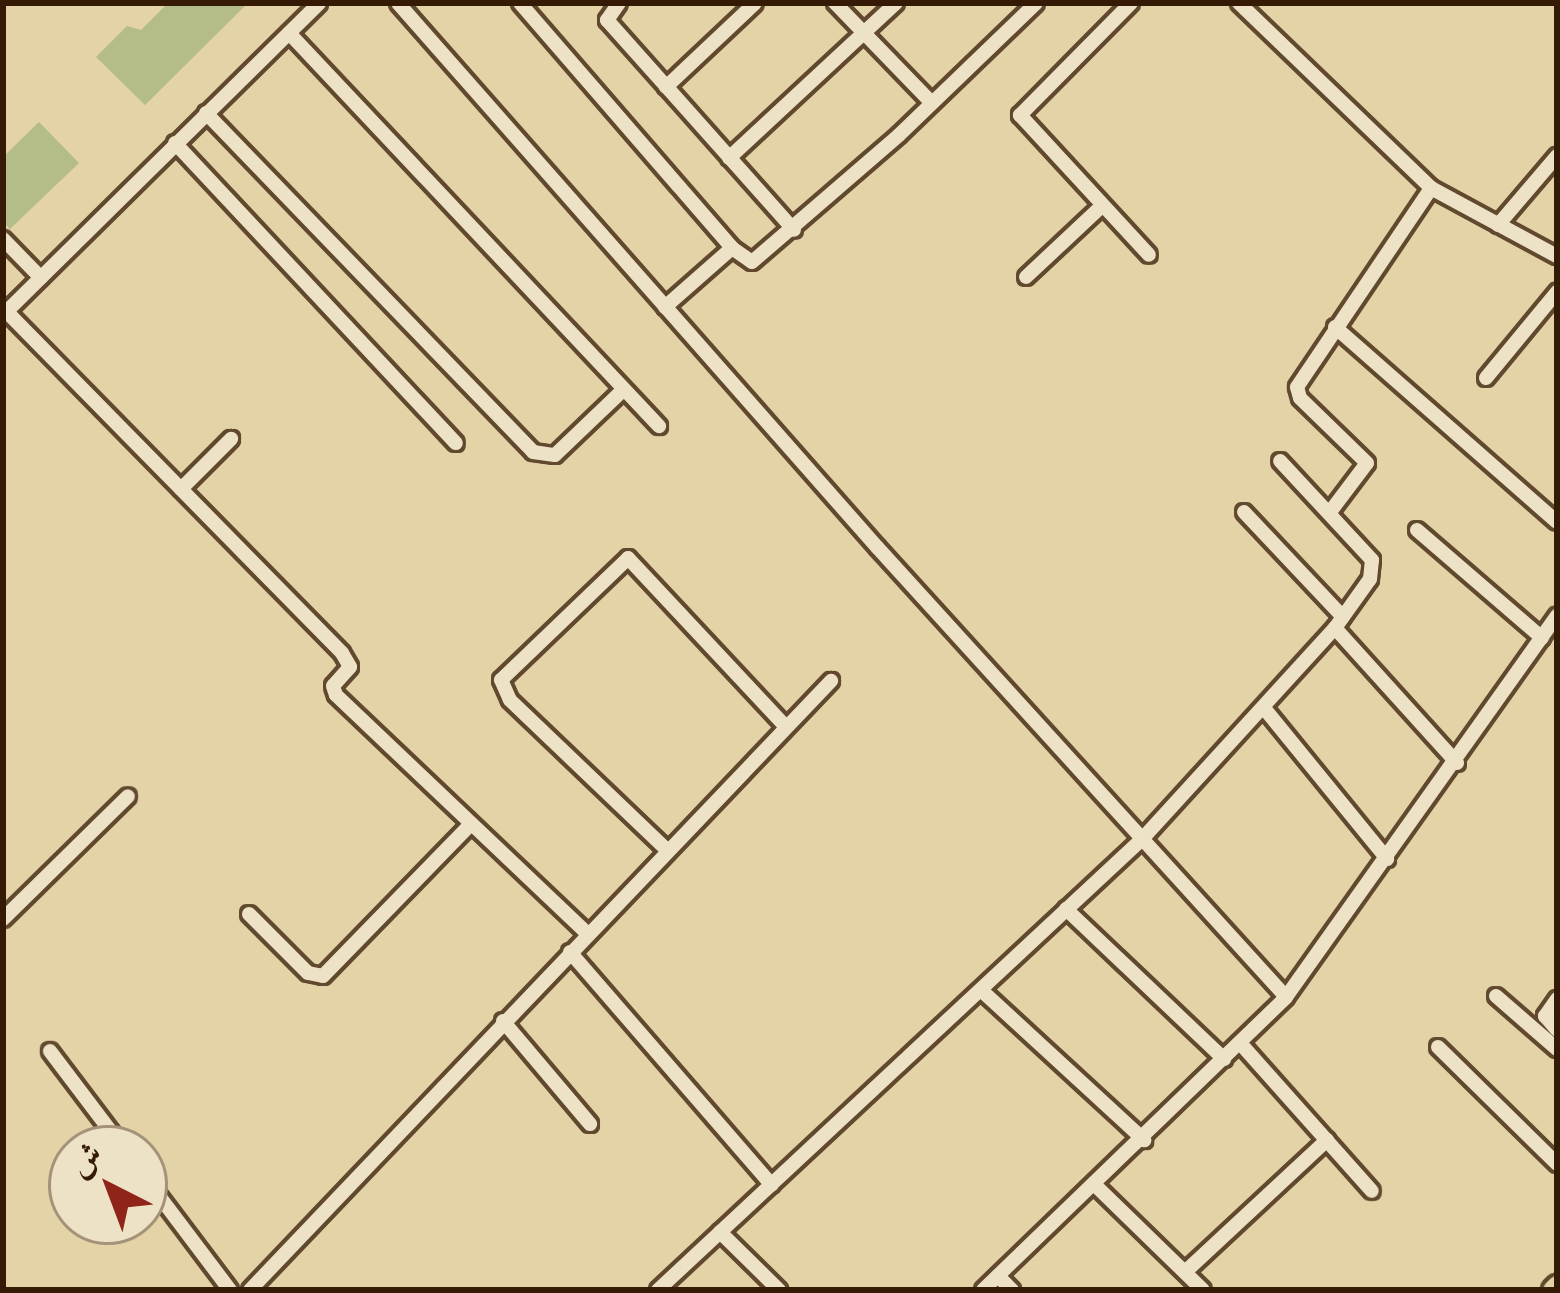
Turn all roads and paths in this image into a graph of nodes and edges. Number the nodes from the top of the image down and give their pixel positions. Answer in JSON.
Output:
{"nodes":[{"id":1,"x":319,"y":3,"type":"edge"},
{"id":2,"x":398,"y":3,"type":"edge"},
{"id":3,"x":520,"y":3,"type":"edge"},
{"id":4,"x":619,"y":3,"type":"edge"},
{"id":5,"x":755,"y":3,"type":"edge"},
{"id":6,"x":835,"y":3,"type":"edge"},
{"id":7,"x":896,"y":3,"type":"edge"},
{"id":8,"x":1036,"y":3,"type":"edge"},
{"id":9,"x":1131,"y":3,"type":"edge"},
{"id":10,"x":1239,"y":3,"type":"edge"},
{"id":11,"x":289,"y":32,"type":"junction"},
{"id":12,"x":864,"y":34,"type":"junction"},
{"id":13,"x":665,"y":86,"type":"junction"},
{"id":14,"x":932,"y":103,"type":"junction"},
{"id":15,"x":206,"y":112,"type":"junction"},
{"id":16,"x":175,"y":143,"type":"junction"},
{"id":17,"x":1557,"y":156,"type":"edge"},
{"id":18,"x":729,"y":158,"type":"junction"},
{"id":19,"x":1431,"y":188,"type":"junction"},
{"id":20,"x":1102,"y":206,"type":"junction"},
{"id":21,"x":1498,"y":225,"type":"junction"},
{"id":22,"x":794,"y":230,"type":"junction"},
{"id":23,"x":3,"y":239,"type":"edge"},
{"id":24,"x":732,"y":248,"type":"junction"},
{"id":25,"x":1149,"y":255,"type":"dead end"},
{"id":26,"x":1557,"y":256,"type":"edge"},
{"id":27,"x":41,"y":278,"type":"junction"},
{"id":28,"x":1026,"y":278,"type":"dead end"},
{"id":29,"x":1557,"y":292,"type":"edge"},
{"id":30,"x":665,"y":307,"type":"junction"},
{"id":31,"x":5,"y":314,"type":"edge"},
{"id":32,"x":1335,"y":327,"type":"junction"},
{"id":33,"x":1486,"y":378,"type":"dead end"},
{"id":34,"x":624,"y":388,"type":"junction"},
{"id":35,"x":658,"y":426,"type":"dead end"},
{"id":36,"x":231,"y":439,"type":"dead end"},
{"id":37,"x":456,"y":442,"type":"dead end"},
{"id":38,"x":1280,"y":461,"type":"dead end"},
{"id":39,"x":181,"y":489,"type":"junction"},
{"id":40,"x":1244,"y":512,"type":"dead end"},
{"id":41,"x":1330,"y":512,"type":"junction"},
{"id":42,"x":1557,"y":521,"type":"edge"},
{"id":43,"x":1418,"y":530,"type":"dead end"},
{"id":44,"x":1557,"y":616,"type":"edge"},
{"id":45,"x":1339,"y":623,"type":"junction"},
{"id":46,"x":1542,"y":638,"type":"junction"},
{"id":47,"x":831,"y":681,"type":"dead end"},
{"id":48,"x":1264,"y":708,"type":"junction"},
{"id":49,"x":785,"y":727,"type":"junction"},
{"id":50,"x":1457,"y":764,"type":"junction"},
{"id":51,"x":128,"y":796,"type":"dead end"},
{"id":52,"x":471,"y":824,"type":"junction"},
{"id":53,"x":1143,"y":838,"type":"junction"},
{"id":54,"x":668,"y":851,"type":"junction"},
{"id":55,"x":1387,"y":859,"type":"junction"},
{"id":56,"x":1066,"y":910,"type":"junction"},
{"id":57,"x":249,"y":914,"type":"dead end"},
{"id":58,"x":3,"y":919,"type":"edge"},
{"id":59,"x":588,"y":934,"type":"junction"},
{"id":60,"x":570,"y":952,"type":"junction"},
{"id":61,"x":981,"y":990,"type":"junction"},
{"id":62,"x":1496,"y":996,"type":"dead end"},
{"id":63,"x":1286,"y":998,"type":"junction"},
{"id":64,"x":1557,"y":999,"type":"edge"},
{"id":65,"x":503,"y":1021,"type":"junction"},
{"id":66,"x":1557,"y":1030,"type":"edge"},
{"id":67,"x":1240,"y":1043,"type":"junction"},
{"id":68,"x":1438,"y":1047,"type":"dead end"},
{"id":69,"x":1557,"y":1049,"type":"edge"},
{"id":70,"x":50,"y":1051,"type":"dead end"},
{"id":71,"x":1225,"y":1059,"type":"junction"},
{"id":72,"x":590,"y":1124,"type":"dead end"},
{"id":73,"x":106,"y":1125,"type":"edge"},
{"id":74,"x":1144,"y":1140,"type":"junction"},
{"id":75,"x":1327,"y":1140,"type":"junction"},
{"id":76,"x":1557,"y":1163,"type":"edge"},
{"id":77,"x":772,"y":1185,"type":"junction"},
{"id":78,"x":1096,"y":1186,"type":"junction"},
{"id":79,"x":1372,"y":1191,"type":"dead end"},
{"id":80,"x":168,"y":1208,"type":"edge"},
{"id":81,"x":720,"y":1232,"type":"junction"},
{"id":82,"x":1185,"y":1272,"type":"junction"},
{"id":83,"x":998,"y":1276,"type":"junction"},
{"id":84,"x":230,"y":1290,"type":"edge"},
{"id":85,"x":250,"y":1290,"type":"edge"},
{"id":86,"x":658,"y":1290,"type":"edge"},
{"id":87,"x":779,"y":1290,"type":"edge"},
{"id":88,"x":983,"y":1290,"type":"edge"},
{"id":89,"x":1012,"y":1290,"type":"edge"},
{"id":90,"x":1203,"y":1290,"type":"edge"}],
"edges":[{"from":1,"to":11,"type":"street"},
{"from":2,"to":30,"type":"street"},
{"from":3,"to":24,"type":"street"},
{"from":4,"to":13,"type":"street"},
{"from":5,"to":13,"type":"street"},
{"from":6,"to":12,"type":"street"},
{"from":7,"to":12,"type":"street"},
{"from":8,"to":14,"type":"street"},
{"from":9,"to":20,"type":"street"},
{"from":10,"to":19,"type":"street"},
{"from":11,"to":15,"type":"street"},
{"from":11,"to":34,"type":"street"},
{"from":12,"to":14,"type":"street"},
{"from":12,"to":18,"type":"street"},
{"from":13,"to":18,"type":"street"},
{"from":14,"to":22,"type":"street"},
{"from":15,"to":16,"type":"street"},
{"from":15,"to":34,"type":"street"},
{"from":16,"to":27,"type":"street"},
{"from":16,"to":37,"type":"street"},
{"from":17,"to":21,"type":"street"},
{"from":18,"to":22,"type":"street"},
{"from":19,"to":21,"type":"street"},
{"from":19,"to":32,"type":"street"},
{"from":20,"to":25,"type":"street"},
{"from":20,"to":28,"type":"street"},
{"from":21,"to":26,"type":"street"},
{"from":22,"to":24,"type":"street"},
{"from":23,"to":27,"type":"street"},
{"from":24,"to":30,"type":"street"},
{"from":27,"to":31,"type":"street"},
{"from":29,"to":33,"type":"street"},
{"from":30,"to":53,"type":"street"},
{"from":31,"to":39,"type":"street"},
{"from":32,"to":41,"type":"street"},
{"from":32,"to":42,"type":"street"},
{"from":34,"to":35,"type":"street"},
{"from":36,"to":39,"type":"street"},
{"from":38,"to":41,"type":"street"},
{"from":39,"to":52,"type":"street"},
{"from":40,"to":45,"type":"street"},
{"from":41,"to":45,"type":"street"},
{"from":43,"to":46,"type":"street"},
{"from":44,"to":46,"type":"street"},
{"from":45,"to":48,"type":"street"},
{"from":45,"to":50,"type":"street"},
{"from":46,"to":50,"type":"street"},
{"from":47,"to":49,"type":"street"},
{"from":48,"to":53,"type":"street"},
{"from":48,"to":55,"type":"street"},
{"from":49,"to":54,"type":"street"},
{"from":49,"to":54,"type":"street"},
{"from":50,"to":55,"type":"street"},
{"from":51,"to":58,"type":"street"},
{"from":52,"to":57,"type":"street"},
{"from":52,"to":59,"type":"street"},
{"from":53,"to":56,"type":"street"},
{"from":53,"to":63,"type":"street"},
{"from":54,"to":59,"type":"street"},
{"from":55,"to":63,"type":"street"},
{"from":56,"to":61,"type":"street"},
{"from":56,"to":71,"type":"street"},
{"from":59,"to":60,"type":"street"},
{"from":60,"to":65,"type":"street"},
{"from":60,"to":77,"type":"street"},
{"from":61,"to":74,"type":"street"},
{"from":61,"to":77,"type":"street"},
{"from":62,"to":69,"type":"street"},
{"from":63,"to":67,"type":"street"},
{"from":64,"to":66,"type":"street"},
{"from":65,"to":72,"type":"street"},
{"from":65,"to":85,"type":"street"},
{"from":67,"to":71,"type":"street"},
{"from":67,"to":75,"type":"street"},
{"from":68,"to":76,"type":"street"},
{"from":70,"to":73,"type":"street"},
{"from":71,"to":74,"type":"street"},
{"from":74,"to":78,"type":"street"},
{"from":75,"to":79,"type":"street"},
{"from":75,"to":82,"type":"street"},
{"from":77,"to":81,"type":"street"},
{"from":78,"to":82,"type":"street"},
{"from":78,"to":83,"type":"street"},
{"from":80,"to":84,"type":"street"},
{"from":81,"to":86,"type":"street"},
{"from":81,"to":87,"type":"street"},
{"from":82,"to":90,"type":"street"},
{"from":83,"to":88,"type":"street"},
{"from":83,"to":89,"type":"street"}]}
